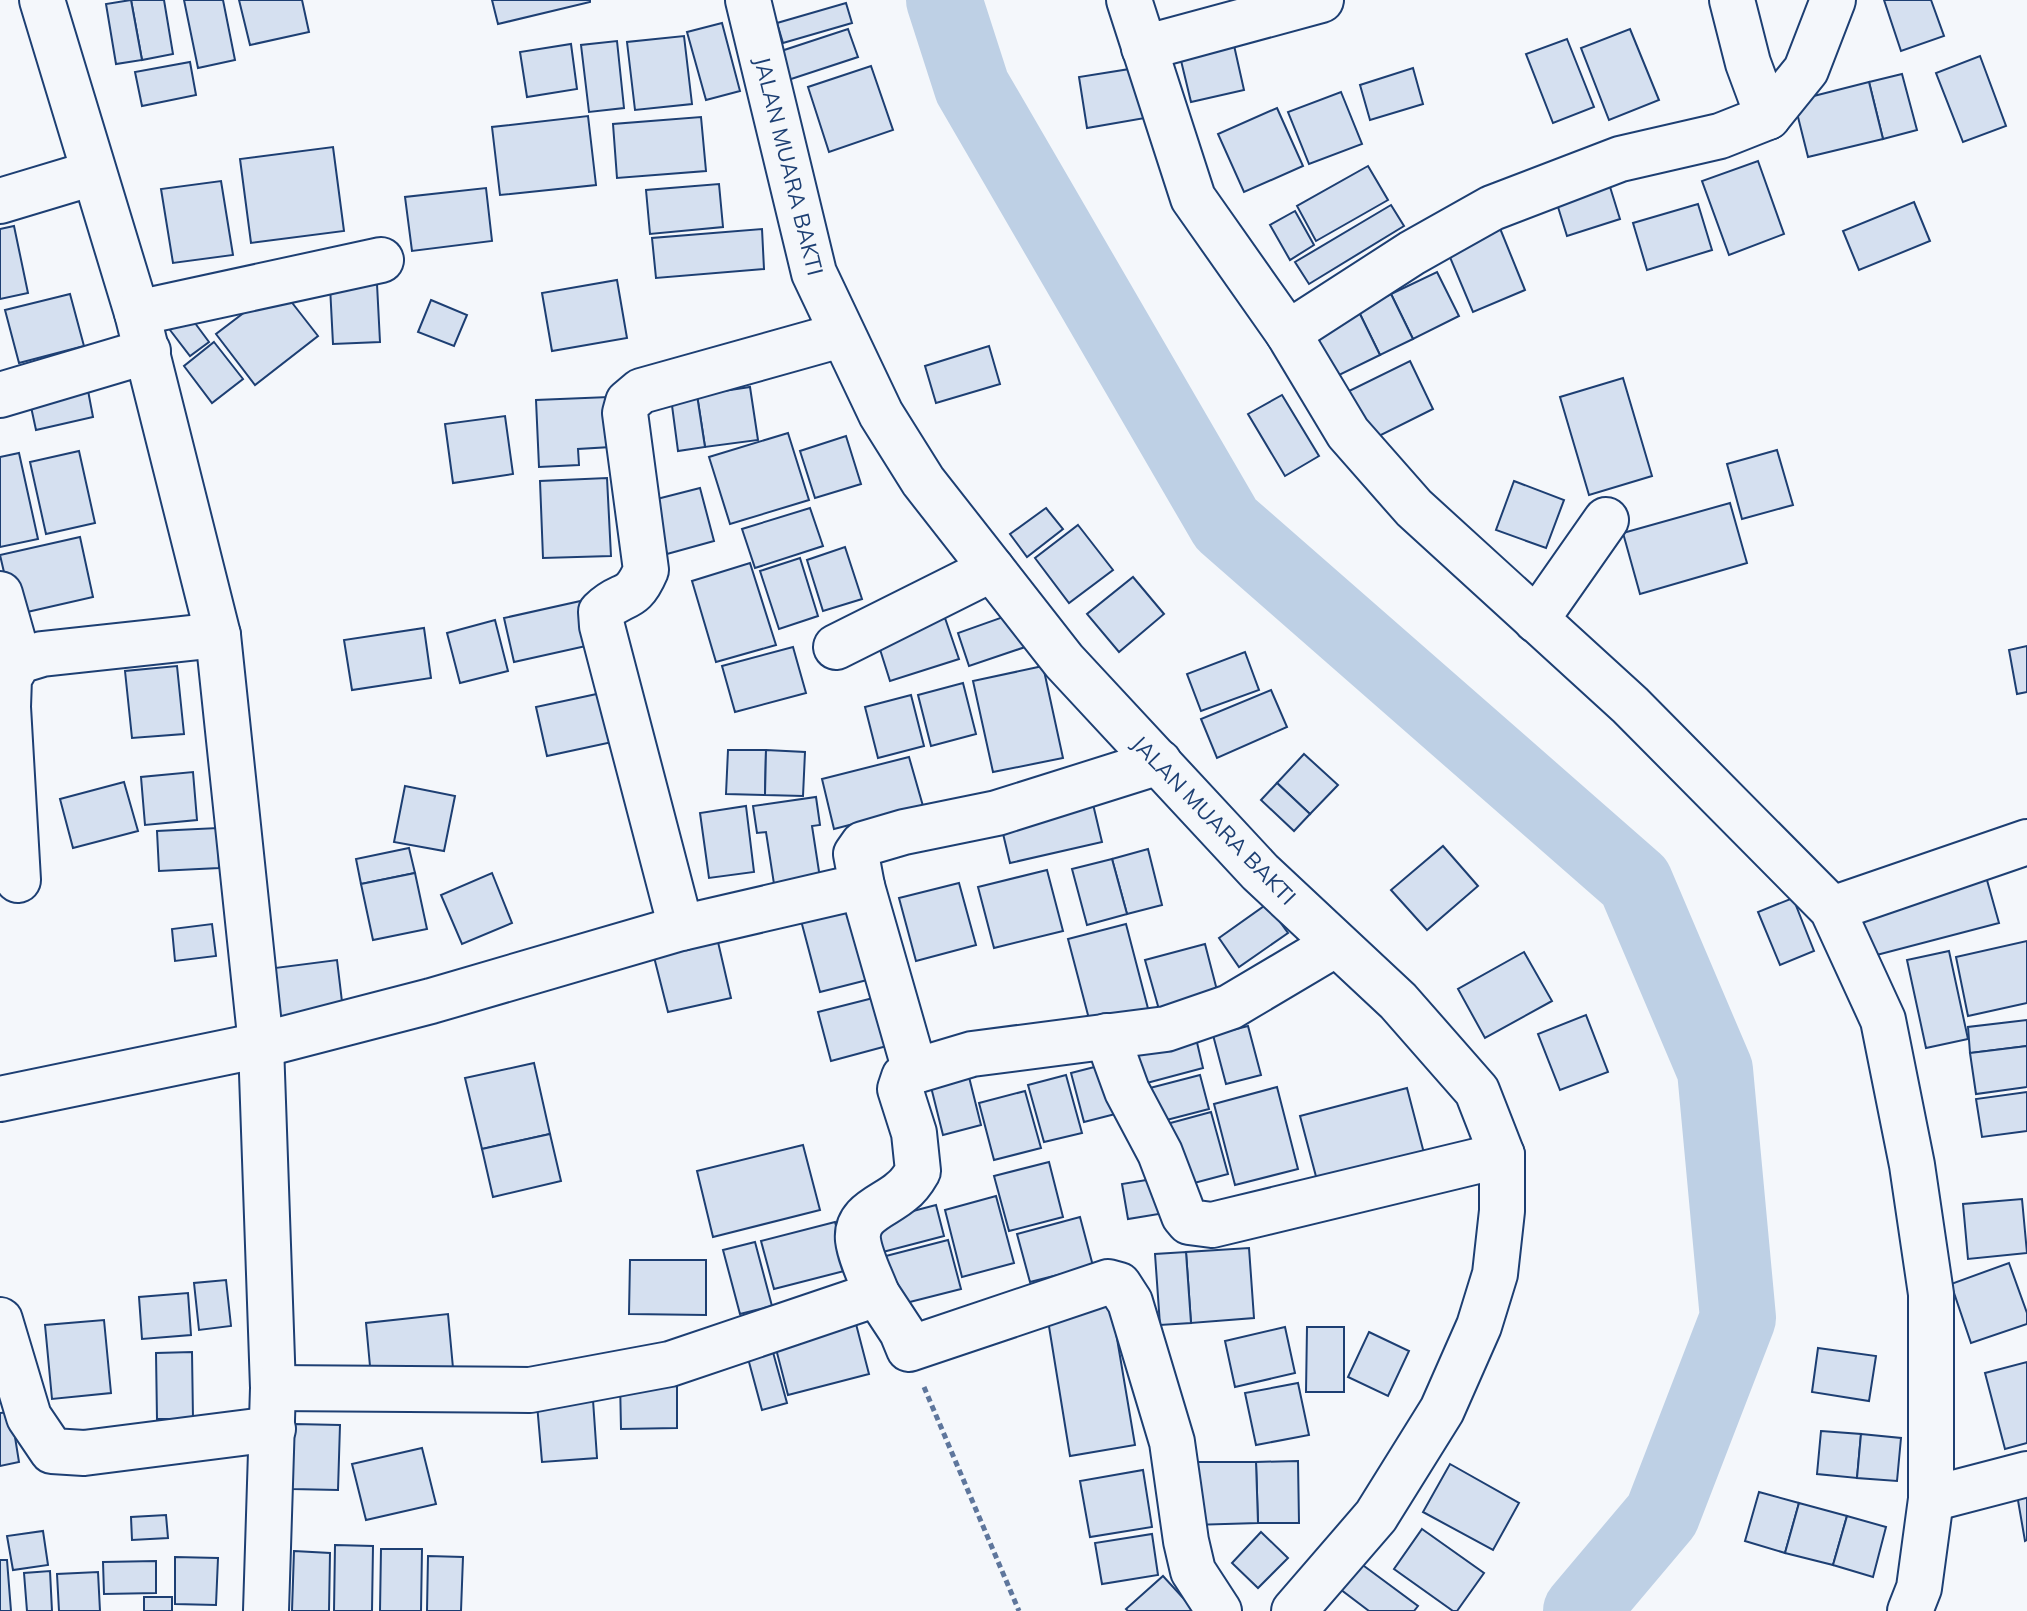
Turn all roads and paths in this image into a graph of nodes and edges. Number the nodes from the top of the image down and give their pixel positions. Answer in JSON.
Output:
{"nodes":[{"id":1,"x":42,"y":0,"type":"edge"},
{"id":2,"x":748,"y":0,"type":"edge"},
{"id":3,"x":1129,"y":0,"type":"edge"},
{"id":4,"x":1321,"y":0,"type":"edge"},
{"id":5,"x":1732,"y":0,"type":"edge"},
{"id":6,"x":1833,"y":0,"type":"edge"},
{"id":7,"x":1144,"y":48,"type":"junction"},
{"id":8,"x":1768,"y":117,"type":"junction"},
{"id":9,"x":93,"y":173,"type":"junction"},
{"id":10,"x":0,"y":201,"type":"edge"},
{"id":11,"x":381,"y":260,"type":"dead end"},
{"id":12,"x":143,"y":332,"type":"junction"},
{"id":13,"x":1288,"y":333,"type":"junction"},
{"id":14,"x":841,"y":335,"type":"junction"},
{"id":15,"x":0,"y":395,"type":"edge"},
{"id":16,"x":1606,"y":520,"type":"dead end"},
{"id":17,"x":992,"y":569,"type":"junction"},
{"id":18,"x":0,"y":594,"type":"edge"},
{"id":19,"x":1536,"y":620,"type":"junction"},
{"id":20,"x":218,"y":635,"type":"junction"},
{"id":21,"x":836,"y":647,"type":"dead end"},
{"id":22,"x":19,"y":661,"type":"junction"},
{"id":23,"x":1159,"y":762,"type":"junction"},
{"id":24,"x":2027,"y":842,"type":"edge"},
{"id":25,"x":18,"y":880,"type":"dead end"},
{"id":26,"x":862,"y":886,"type":"junction"},
{"id":27,"x":1832,"y":909,"type":"junction"},
{"id":28,"x":681,"y":928,"type":"junction"},
{"id":29,"x":1336,"y":944,"type":"junction"},
{"id":30,"x":1107,"y":1036,"type":"junction"},
{"id":31,"x":261,"y":1045,"type":"junction"},
{"id":32,"x":915,"y":1071,"type":"junction"},
{"id":33,"x":0,"y":1099,"type":"edge"},
{"id":34,"x":1502,"y":1155,"type":"junction"},
{"id":35,"x":877,"y":1294,"type":"junction"},
{"id":36,"x":0,"y":1320,"type":"edge"},
{"id":37,"x":909,"y":1349,"type":"junction"},
{"id":38,"x":273,"y":1408,"type":"junction"},
{"id":39,"x":2027,"y":1474,"type":"edge"},
{"id":40,"x":1931,"y":1499,"type":"junction"},
{"id":41,"x":266,"y":1611,"type":"edge"},
{"id":42,"x":1019,"y":1611,"type":"edge"},
{"id":43,"x":1219,"y":1611,"type":"edge"},
{"id":44,"x":1294,"y":1611,"type":"edge"},
{"id":45,"x":1910,"y":1611,"type":"edge"}],
"edges":[{"from":1,"to":9,"type":"street"},
{"from":2,"to":14,"type":"street","name":"JALAN MUARA BAKTI"},
{"from":3,"to":7,"type":"street"},
{"from":4,"to":7,"type":"street"},
{"from":5,"to":8,"type":"street"},
{"from":6,"to":8,"type":"street"},
{"from":7,"to":13,"type":"street"},
{"from":8,"to":13,"type":"street"},
{"from":9,"to":10,"type":"street"},
{"from":9,"to":12,"type":"street"},
{"from":11,"to":12,"type":"street"},
{"from":12,"to":15,"type":"street"},
{"from":12,"to":20,"type":"street"},
{"from":13,"to":19,"type":"street"},
{"from":14,"to":17,"type":"street","name":"JALAN MUARA BAKTI"},
{"from":14,"to":28,"type":"street"},
{"from":16,"to":19,"type":"street"},
{"from":17,"to":21,"type":"street"},
{"from":17,"to":23,"type":"street","name":"JALAN MUARA BAKTI"},
{"from":18,"to":22,"type":"street"},
{"from":19,"to":27,"type":"street"},
{"from":20,"to":22,"type":"street"},
{"from":20,"to":31,"type":"street"},
{"from":22,"to":25,"type":"street"},
{"from":23,"to":26,"type":"street"},
{"from":23,"to":29,"type":"street","name":"JALAN MUARA BAKTI"},
{"from":24,"to":27,"type":"street"},
{"from":26,"to":28,"type":"street"},
{"from":26,"to":32,"type":"street"},
{"from":27,"to":40,"type":"street"},
{"from":28,"to":31,"type":"street"},
{"from":29,"to":30,"type":"street"},
{"from":29,"to":34,"type":"street","name":"JALAN MUARA BAKTI"},
{"from":30,"to":32,"type":"street"},
{"from":30,"to":34,"type":"street"},
{"from":31,"to":33,"type":"street"},
{"from":31,"to":38,"type":"street"},
{"from":32,"to":35,"type":"street"},
{"from":34,"to":44,"type":"street","name":"JALAN MUARA BAKTI"},
{"from":35,"to":37,"type":"street"},
{"from":35,"to":38,"type":"street"},
{"from":36,"to":38,"type":"street"},
{"from":37,"to":42,"type":"path"},
{"from":37,"to":43,"type":"street"},
{"from":38,"to":41,"type":"street"},
{"from":39,"to":40,"type":"street"},
{"from":40,"to":45,"type":"street"}]}
